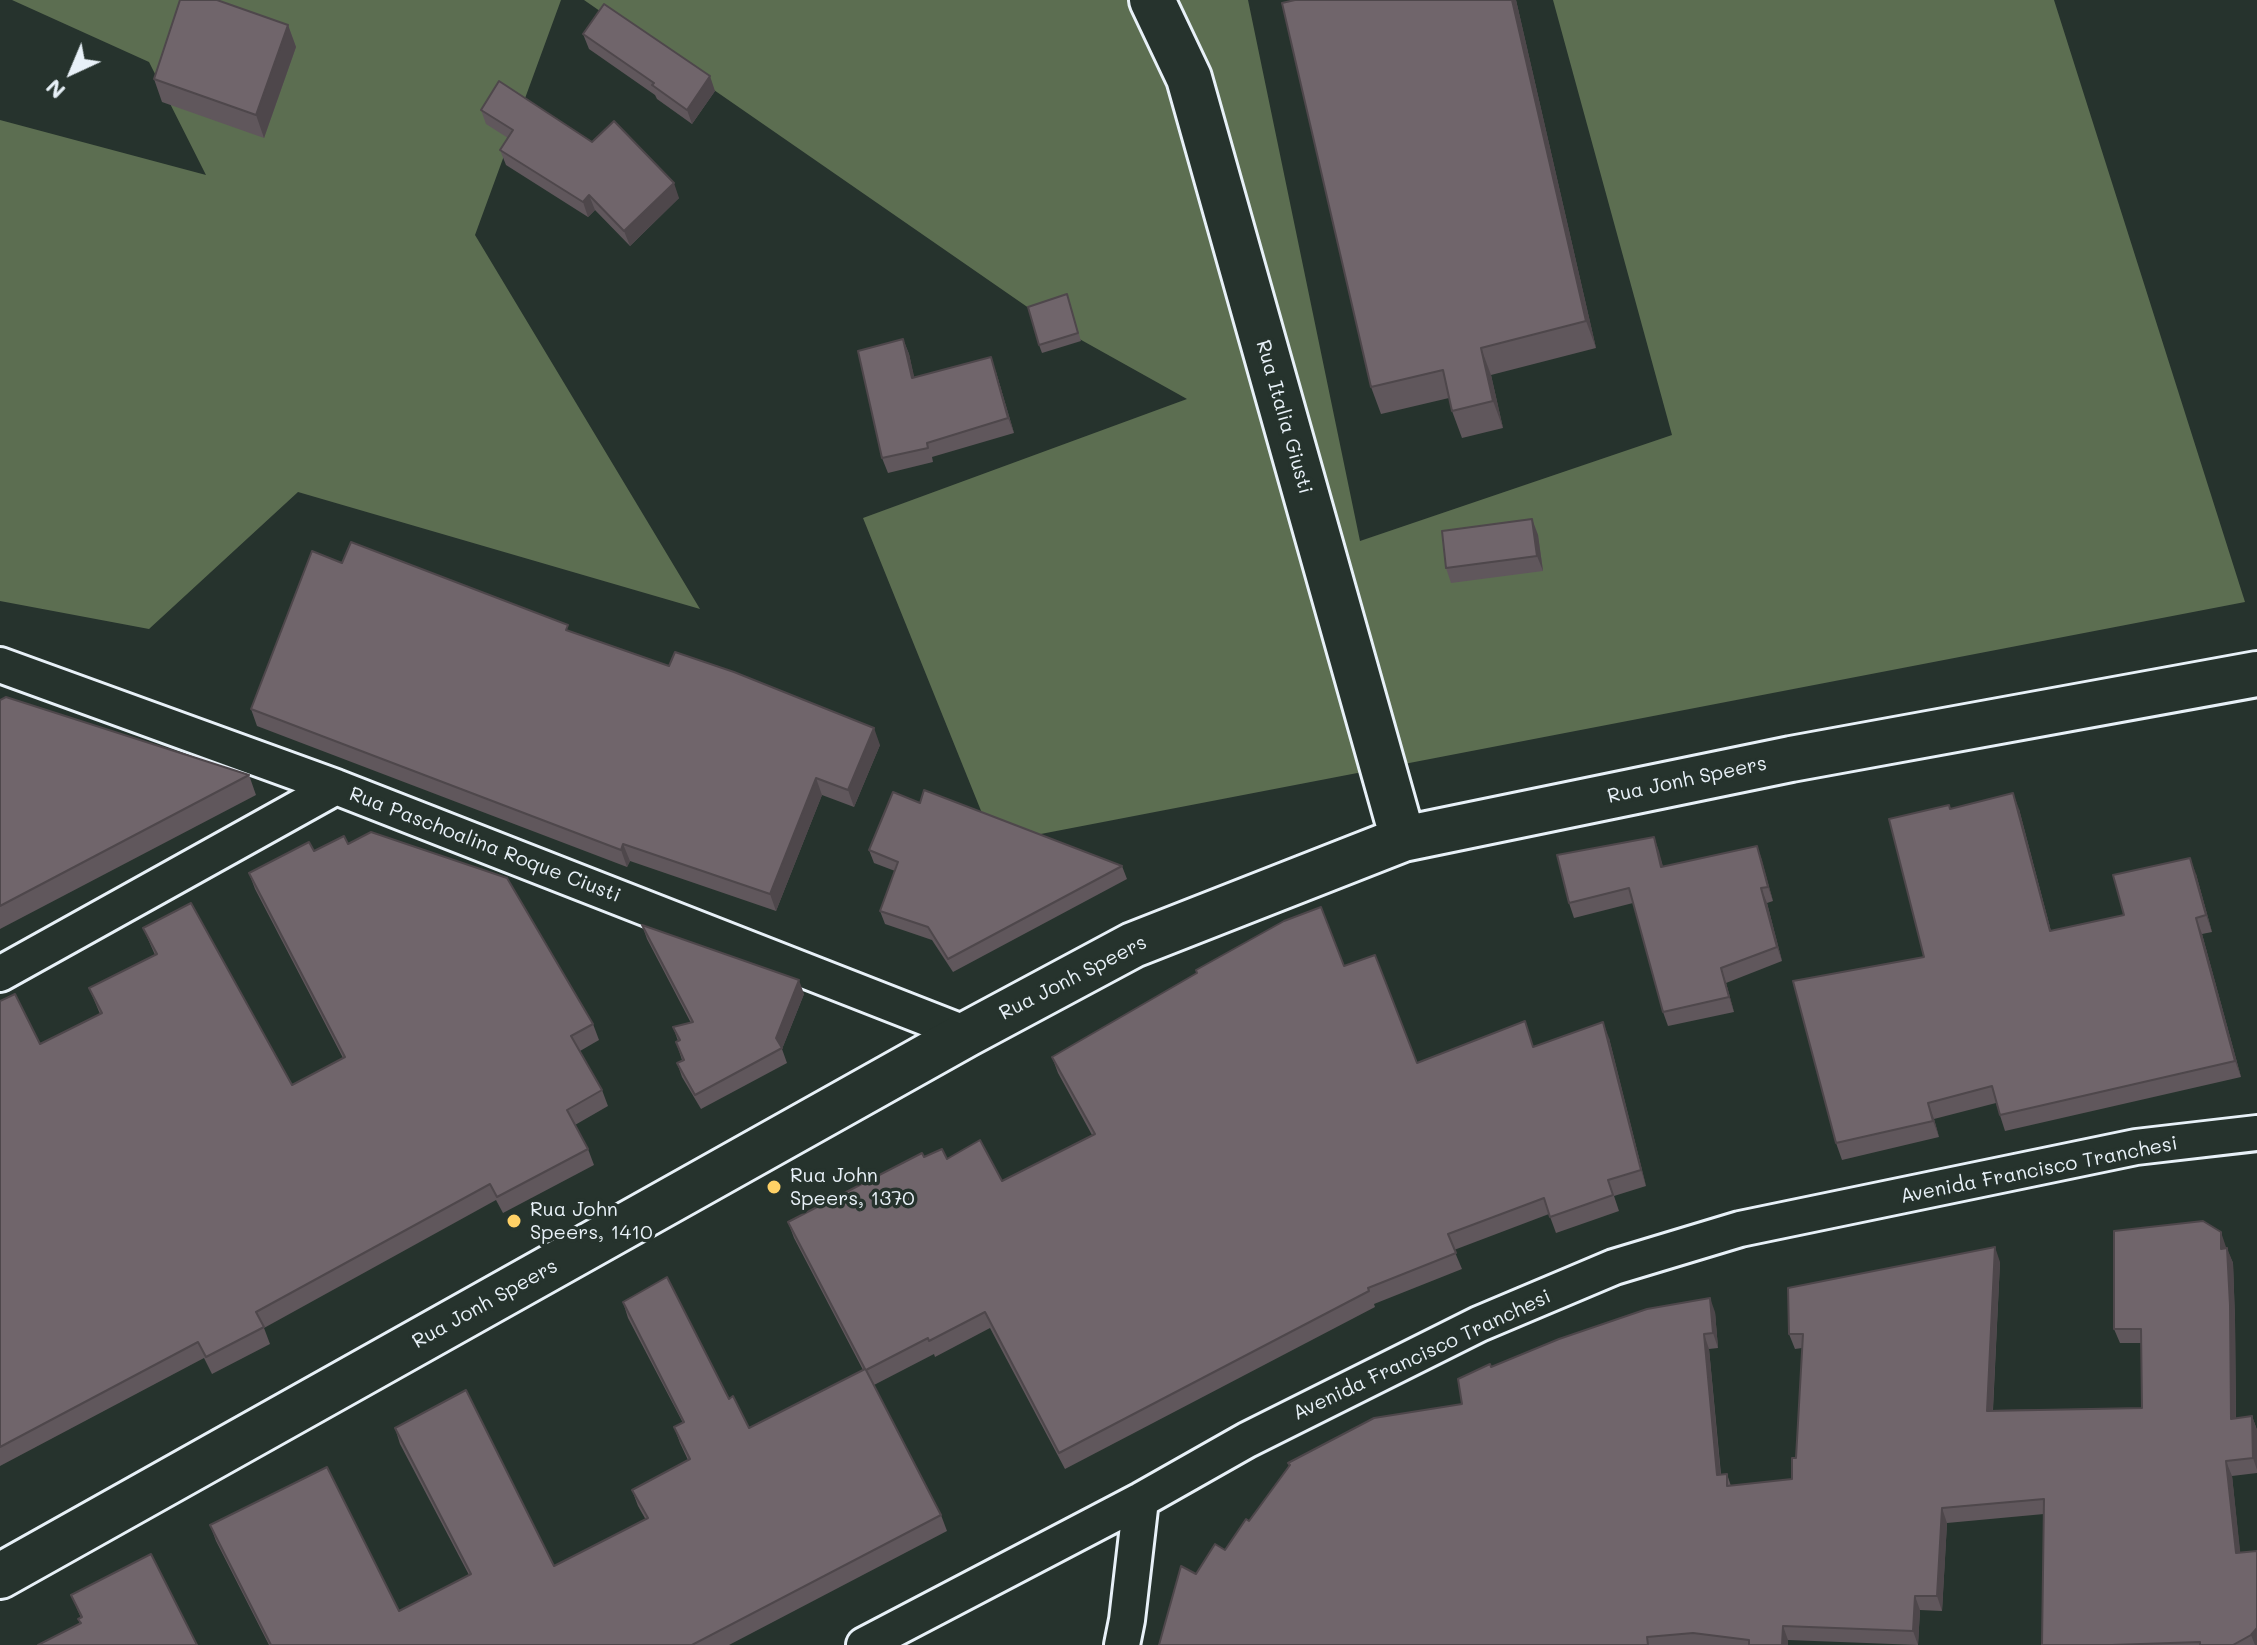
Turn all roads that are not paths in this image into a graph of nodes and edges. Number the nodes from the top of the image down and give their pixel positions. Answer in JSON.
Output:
{"nodes":[{"id":1,"x":1152,"y":0,"type":"edge"},
{"id":2,"x":0,"y":665,"type":"edge"},
{"id":3,"x":2257,"y":674,"type":"edge"},
{"id":4,"x":336,"y":787,"type":"junction"},
{"id":5,"x":1403,"y":839,"type":"junction"},
{"id":6,"x":0,"y":974,"type":"edge"},
{"id":7,"x":967,"y":1034,"type":"junction"},
{"id":8,"x":2257,"y":1133,"type":"edge"},
{"id":9,"x":1141,"y":1500,"type":"junction"},
{"id":10,"x":0,"y":1576,"type":"edge"},
{"id":11,"x":864,"y":1645,"type":"edge"},
{"id":12,"x":1122,"y":1645,"type":"edge"}],
"edges":[{"from":1,"to":5,"type":"main road","name":"Rua Italia Giusti"},
{"from":2,"to":4,"type":"street","name":"Rua Paschoalina Roque Ciusti"},
{"from":3,"to":5,"type":"main road","name":"Rua Jonh Speers"},
{"from":4,"to":6,"type":"street"},
{"from":4,"to":7,"type":"street","name":"Rua Paschoalina Roque Ciusti"},
{"from":5,"to":7,"type":"main road","name":"Rua Jonh Speers"},
{"from":7,"to":10,"type":"main road","name":"Rua Jonh Speers"},
{"from":8,"to":9,"type":"street","name":"Avenida Francisco Tranchesi"},
{"from":9,"to":11,"type":"street","name":"Avenida Francisco Tranchesi"},
{"from":9,"to":12,"type":"street"}]}
